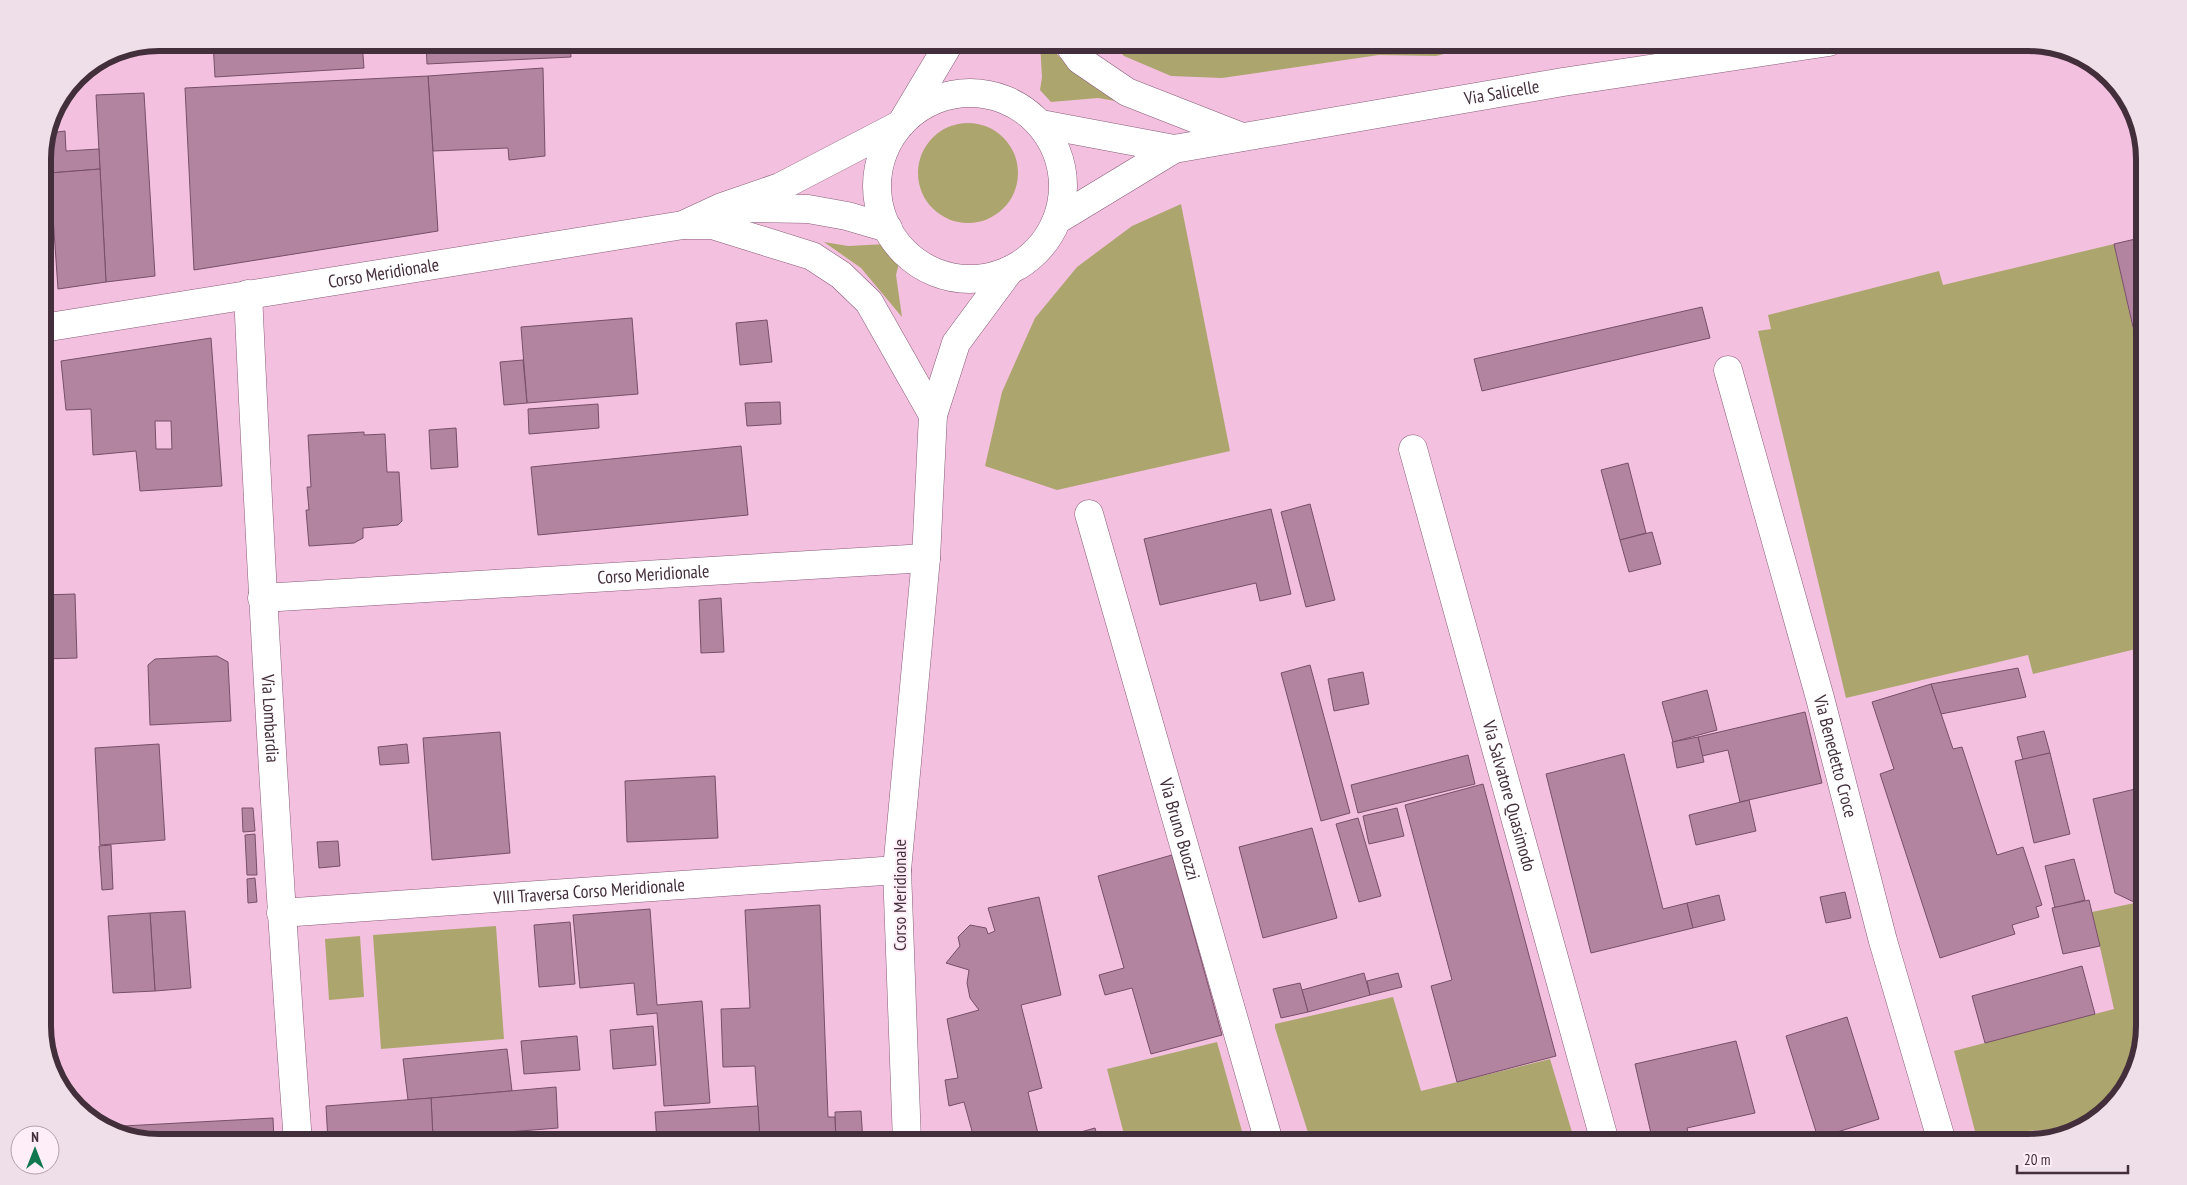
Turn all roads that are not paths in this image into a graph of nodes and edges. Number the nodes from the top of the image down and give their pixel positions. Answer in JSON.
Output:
{"nodes":[{"id":1,"x":945,"y":51,"type":"edge"},
{"id":2,"x":1074,"y":51,"type":"edge"},
{"id":3,"x":1770,"y":51,"type":"edge"},
{"id":4,"x":900,"y":124,"type":"junction"},
{"id":5,"x":1041,"y":124,"type":"junction"},
{"id":6,"x":1242,"y":137,"type":"junction"},
{"id":7,"x":1174,"y":148,"type":"junction"},
{"id":8,"x":722,"y":207,"type":"junction"},
{"id":9,"x":1058,"y":220,"type":"junction"},
{"id":10,"x":683,"y":225,"type":"junction"},
{"id":11,"x":888,"y":228,"type":"junction"},
{"id":12,"x":1010,"y":270,"type":"junction"},
{"id":13,"x":248,"y":294,"type":"junction"},
{"id":14,"x":51,"y":327,"type":"edge"},
{"id":15,"x":1728,"y":370,"type":"dead end"},
{"id":16,"x":933,"y":415,"type":"junction"},
{"id":17,"x":1413,"y":449,"type":"dead end"},
{"id":18,"x":1089,"y":514,"type":"dead end"},
{"id":19,"x":926,"y":558,"type":"junction"},
{"id":20,"x":262,"y":598,"type":"junction"},
{"id":21,"x":897,"y":870,"type":"junction"},
{"id":22,"x":281,"y":913,"type":"junction"},
{"id":23,"x":297,"y":1134,"type":"edge"},
{"id":24,"x":907,"y":1134,"type":"edge"},
{"id":25,"x":1268,"y":1134,"type":"edge"},
{"id":26,"x":1602,"y":1134,"type":"edge"},
{"id":27,"x":1940,"y":1134,"type":"edge"}],
"edges":[{"from":1,"to":4,"type":"street"},
{"from":2,"to":6,"type":"street"},
{"from":3,"to":6,"type":"street","name":"Via Salicelle"},
{"from":4,"to":5,"type":"street"},
{"from":4,"to":8,"type":"street","name":"Corso Meridionale"},
{"from":4,"to":11,"type":"street"},
{"from":5,"to":7,"type":"street"},
{"from":5,"to":9,"type":"street"},
{"from":6,"to":7,"type":"street","name":"Via Salicelle"},
{"from":7,"to":9,"type":"street"},
{"from":8,"to":10,"type":"street","name":"Corso Meridionale"},
{"from":8,"to":11,"type":"street"},
{"from":9,"to":12,"type":"street"},
{"from":10,"to":13,"type":"street","name":"Corso Meridionale"},
{"from":10,"to":16,"type":"street"},
{"from":11,"to":12,"type":"street"},
{"from":12,"to":16,"type":"street","name":"Corso Meridionale"},
{"from":13,"to":14,"type":"street","name":"Corso Meridionale"},
{"from":13,"to":20,"type":"street","name":"Via Lombardia"},
{"from":15,"to":27,"type":"street","name":"Via Benedetto Croce"},
{"from":16,"to":19,"type":"street","name":"Corso Meridionale"},
{"from":17,"to":26,"type":"street","name":"Via Salvatore Quasimodo"},
{"from":18,"to":25,"type":"street","name":"Via Bruno Buozzi"},
{"from":19,"to":20,"type":"street","name":"Corso Meridionale"},
{"from":19,"to":21,"type":"street","name":"Corso Meridionale"},
{"from":20,"to":22,"type":"street","name":"Via Lombardia"},
{"from":21,"to":22,"type":"street","name":"VIII Traversa Corso Meridionale"},
{"from":21,"to":24,"type":"street","name":"Corso Meridionale"},
{"from":22,"to":23,"type":"street","name":"Via Lombardia"}]}
